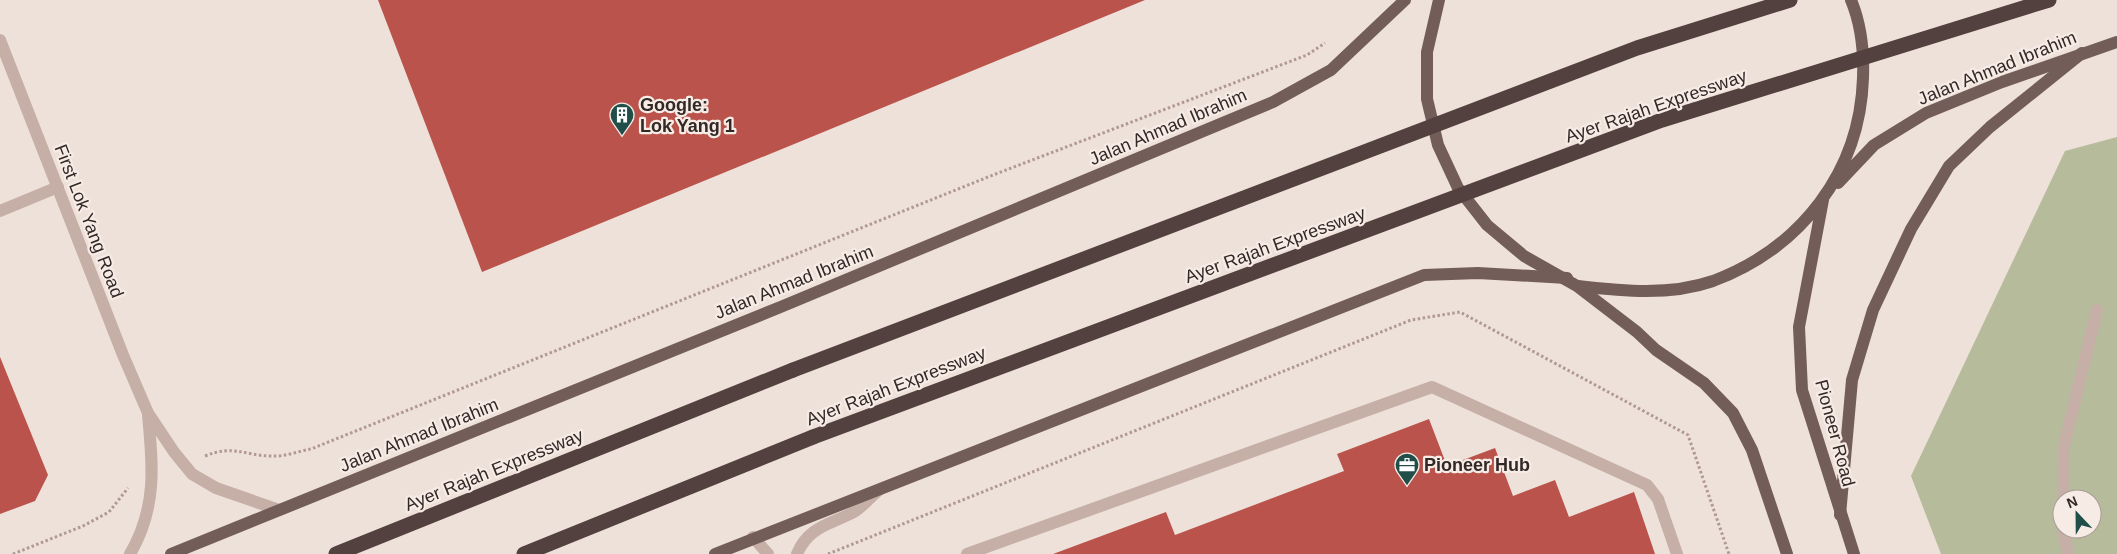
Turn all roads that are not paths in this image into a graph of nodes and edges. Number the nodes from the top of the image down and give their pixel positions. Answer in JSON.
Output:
{"nodes":[{"id":1,"x":1405,"y":0,"type":"edge"},
{"id":2,"x":1439,"y":0,"type":"edge"},
{"id":3,"x":1790,"y":0,"type":"edge"},
{"id":4,"x":1851,"y":0,"type":"edge"},
{"id":5,"x":2049,"y":0,"type":"edge"},
{"id":6,"x":0,"y":40,"type":"edge"},
{"id":7,"x":2117,"y":42,"type":"edge"},
{"id":8,"x":2082,"y":53,"type":"junction"},
{"id":9,"x":58,"y":187,"type":"junction"},
{"id":10,"x":1825,"y":197,"type":"junction"},
{"id":11,"x":0,"y":210,"type":"edge"},
{"id":12,"x":1572,"y":282,"type":"junction"},
{"id":13,"x":2097,"y":310,"type":"dead end"},
{"id":14,"x":148,"y":413,"type":"junction"},
{"id":15,"x":882,"y":487,"type":"junction"},
{"id":16,"x":2063,"y":489,"type":"edge"},
{"id":17,"x":279,"y":510,"type":"junction"},
{"id":18,"x":1840,"y":515,"type":"junction"},
{"id":19,"x":753,"y":538,"type":"junction"},
{"id":20,"x":2065,"y":539,"type":"edge"},
{"id":21,"x":130,"y":554,"type":"edge"},
{"id":22,"x":171,"y":554,"type":"edge"},
{"id":23,"x":336,"y":554,"type":"edge"},
{"id":24,"x":524,"y":554,"type":"edge"},
{"id":25,"x":715,"y":554,"type":"edge"},
{"id":26,"x":768,"y":554,"type":"edge"},
{"id":27,"x":797,"y":554,"type":"edge"},
{"id":28,"x":967,"y":554,"type":"edge"},
{"id":29,"x":1677,"y":554,"type":"edge"},
{"id":30,"x":1787,"y":554,"type":"edge"},
{"id":31,"x":1854,"y":554,"type":"edge"},
{"id":32,"x":2068,"y":554,"type":"edge"}],
"edges":[{"from":1,"to":17,"type":"main road","name":"Jalan Ahmad Ibrahim"},
{"from":2,"to":12,"type":"main road"},
{"from":3,"to":23,"type":"highway","name":"Ayer Rajah Expressway","bridge":true},
{"from":4,"to":10,"type":"main road"},
{"from":5,"to":24,"type":"highway","name":"Ayer Rajah Expressway","bridge":true},
{"from":6,"to":9,"type":"street","name":"First Lok Yang Road"},
{"from":7,"to":8,"type":"main road","name":"Jalan Ahmad Ibrahim"},
{"from":8,"to":10,"type":"main road","name":"Jalan Ahmad Ibrahim"},
{"from":8,"to":18,"type":"main road"},
{"from":9,"to":11,"type":"street"},
{"from":9,"to":14,"type":"street","name":"First Lok Yang Road"},
{"from":10,"to":12,"type":"main road"},
{"from":10,"to":18,"type":"main road","name":"Pioneer Road"},
{"from":12,"to":15,"type":"main road"},
{"from":12,"to":30,"type":"main road"},
{"from":13,"to":16,"type":"street"},
{"from":14,"to":17,"type":"street","name":"First Lok Yang Road"},
{"from":14,"to":21,"type":"street","name":"First Lok Yang Road"},
{"from":15,"to":19,"type":"main road"},
{"from":15,"to":27,"type":"street"},
{"from":17,"to":22,"type":"main road","name":"Jalan Ahmad Ibrahim"},
{"from":18,"to":31,"type":"main road","name":"Pioneer Road"},
{"from":19,"to":25,"type":"main road"},
{"from":19,"to":26,"type":"street"},
{"from":20,"to":32,"type":"street"},
{"from":28,"to":29,"type":"street"}]}
